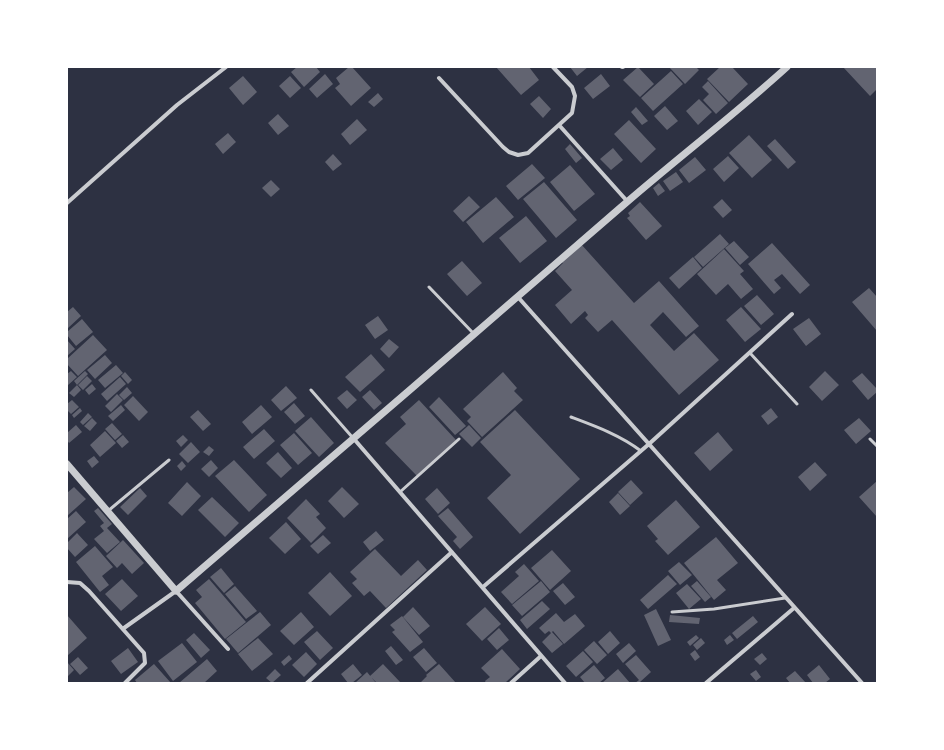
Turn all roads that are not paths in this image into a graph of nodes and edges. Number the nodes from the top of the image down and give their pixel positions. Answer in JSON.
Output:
{"nodes":[{"id":1,"x":226,"y":67,"type":"edge"},
{"id":2,"x":553,"y":67,"type":"edge"},
{"id":3,"x":787,"y":67,"type":"edge"},
{"id":4,"x":439,"y":78,"type":"dead end"},
{"id":5,"x":559,"y":124,"type":"junction"},
{"id":6,"x":627,"y":201,"type":"junction"},
{"id":7,"x":67,"y":203,"type":"edge"},
{"id":8,"x":430,"y":287,"type":"dead end"},
{"id":9,"x":517,"y":296,"type":"junction"},
{"id":10,"x":792,"y":314,"type":"dead end"},
{"id":11,"x":474,"y":334,"type":"junction"},
{"id":12,"x":750,"y":353,"type":"junction"},
{"id":13,"x":311,"y":390,"type":"dead end"},
{"id":14,"x":797,"y":404,"type":"dead end"},
{"id":15,"x":571,"y":417,"type":"dead end"},
{"id":16,"x":354,"y":439,"type":"junction"},
{"id":17,"x":870,"y":439,"type":"dead end"},
{"id":18,"x":459,"y":440,"type":"dead end"},
{"id":19,"x":649,"y":444,"type":"junction"},
{"id":20,"x":877,"y":446,"type":"edge"},
{"id":21,"x":640,"y":451,"type":"junction"},
{"id":22,"x":169,"y":460,"type":"dead end"},
{"id":23,"x":67,"y":464,"type":"edge"},
{"id":24,"x":400,"y":492,"type":"junction"},
{"id":25,"x":108,"y":511,"type":"junction"},
{"id":26,"x":452,"y":552,"type":"junction"},
{"id":27,"x":67,"y":582,"type":"edge"},
{"id":28,"x":483,"y":587,"type":"junction"},
{"id":29,"x":176,"y":591,"type":"junction"},
{"id":30,"x":785,"y":598,"type":"junction"},
{"id":31,"x":794,"y":608,"type":"junction"},
{"id":32,"x":672,"y":612,"type":"dead end"},
{"id":33,"x":124,"y":628,"type":"junction"},
{"id":34,"x":228,"y":649,"type":"dead end"},
{"id":35,"x":541,"y":656,"type":"junction"},
{"id":36,"x":125,"y":683,"type":"edge"},
{"id":37,"x":307,"y":683,"type":"edge"},
{"id":38,"x":511,"y":683,"type":"edge"},
{"id":39,"x":565,"y":683,"type":"edge"},
{"id":40,"x":706,"y":683,"type":"edge"},
{"id":41,"x":862,"y":683,"type":"edge"}],
"edges":[{"from":1,"to":7,"type":"street"},
{"from":2,"to":5,"type":"street"},
{"from":3,"to":6,"type":"street"},
{"from":4,"to":5,"type":"street"},
{"from":5,"to":6,"type":"street"},
{"from":6,"to":9,"type":"street"},
{"from":8,"to":11,"type":"lane"},
{"from":9,"to":11,"type":"street"},
{"from":9,"to":19,"type":"street"},
{"from":10,"to":12,"type":"street"},
{"from":11,"to":16,"type":"street"},
{"from":12,"to":14,"type":"lane"},
{"from":12,"to":19,"type":"street"},
{"from":13,"to":16,"type":"lane"},
{"from":15,"to":21,"type":"lane"},
{"from":16,"to":24,"type":"street"},
{"from":16,"to":29,"type":"street"},
{"from":17,"to":20,"type":"lane"},
{"from":18,"to":24,"type":"lane"},
{"from":19,"to":21,"type":"street"},
{"from":19,"to":30,"type":"street"},
{"from":21,"to":28,"type":"street"},
{"from":22,"to":25,"type":"lane"},
{"from":23,"to":25,"type":"street"},
{"from":24,"to":26,"type":"street"},
{"from":25,"to":29,"type":"street"},
{"from":26,"to":28,"type":"street"},
{"from":26,"to":37,"type":"street"},
{"from":27,"to":33,"type":"street"},
{"from":28,"to":35,"type":"street"},
{"from":29,"to":33,"type":"street"},
{"from":29,"to":34,"type":"street"},
{"from":30,"to":31,"type":"street"},
{"from":30,"to":32,"type":"lane"},
{"from":31,"to":40,"type":"street"},
{"from":31,"to":41,"type":"street"},
{"from":33,"to":36,"type":"street"},
{"from":35,"to":38,"type":"street"},
{"from":35,"to":39,"type":"street"}]}
